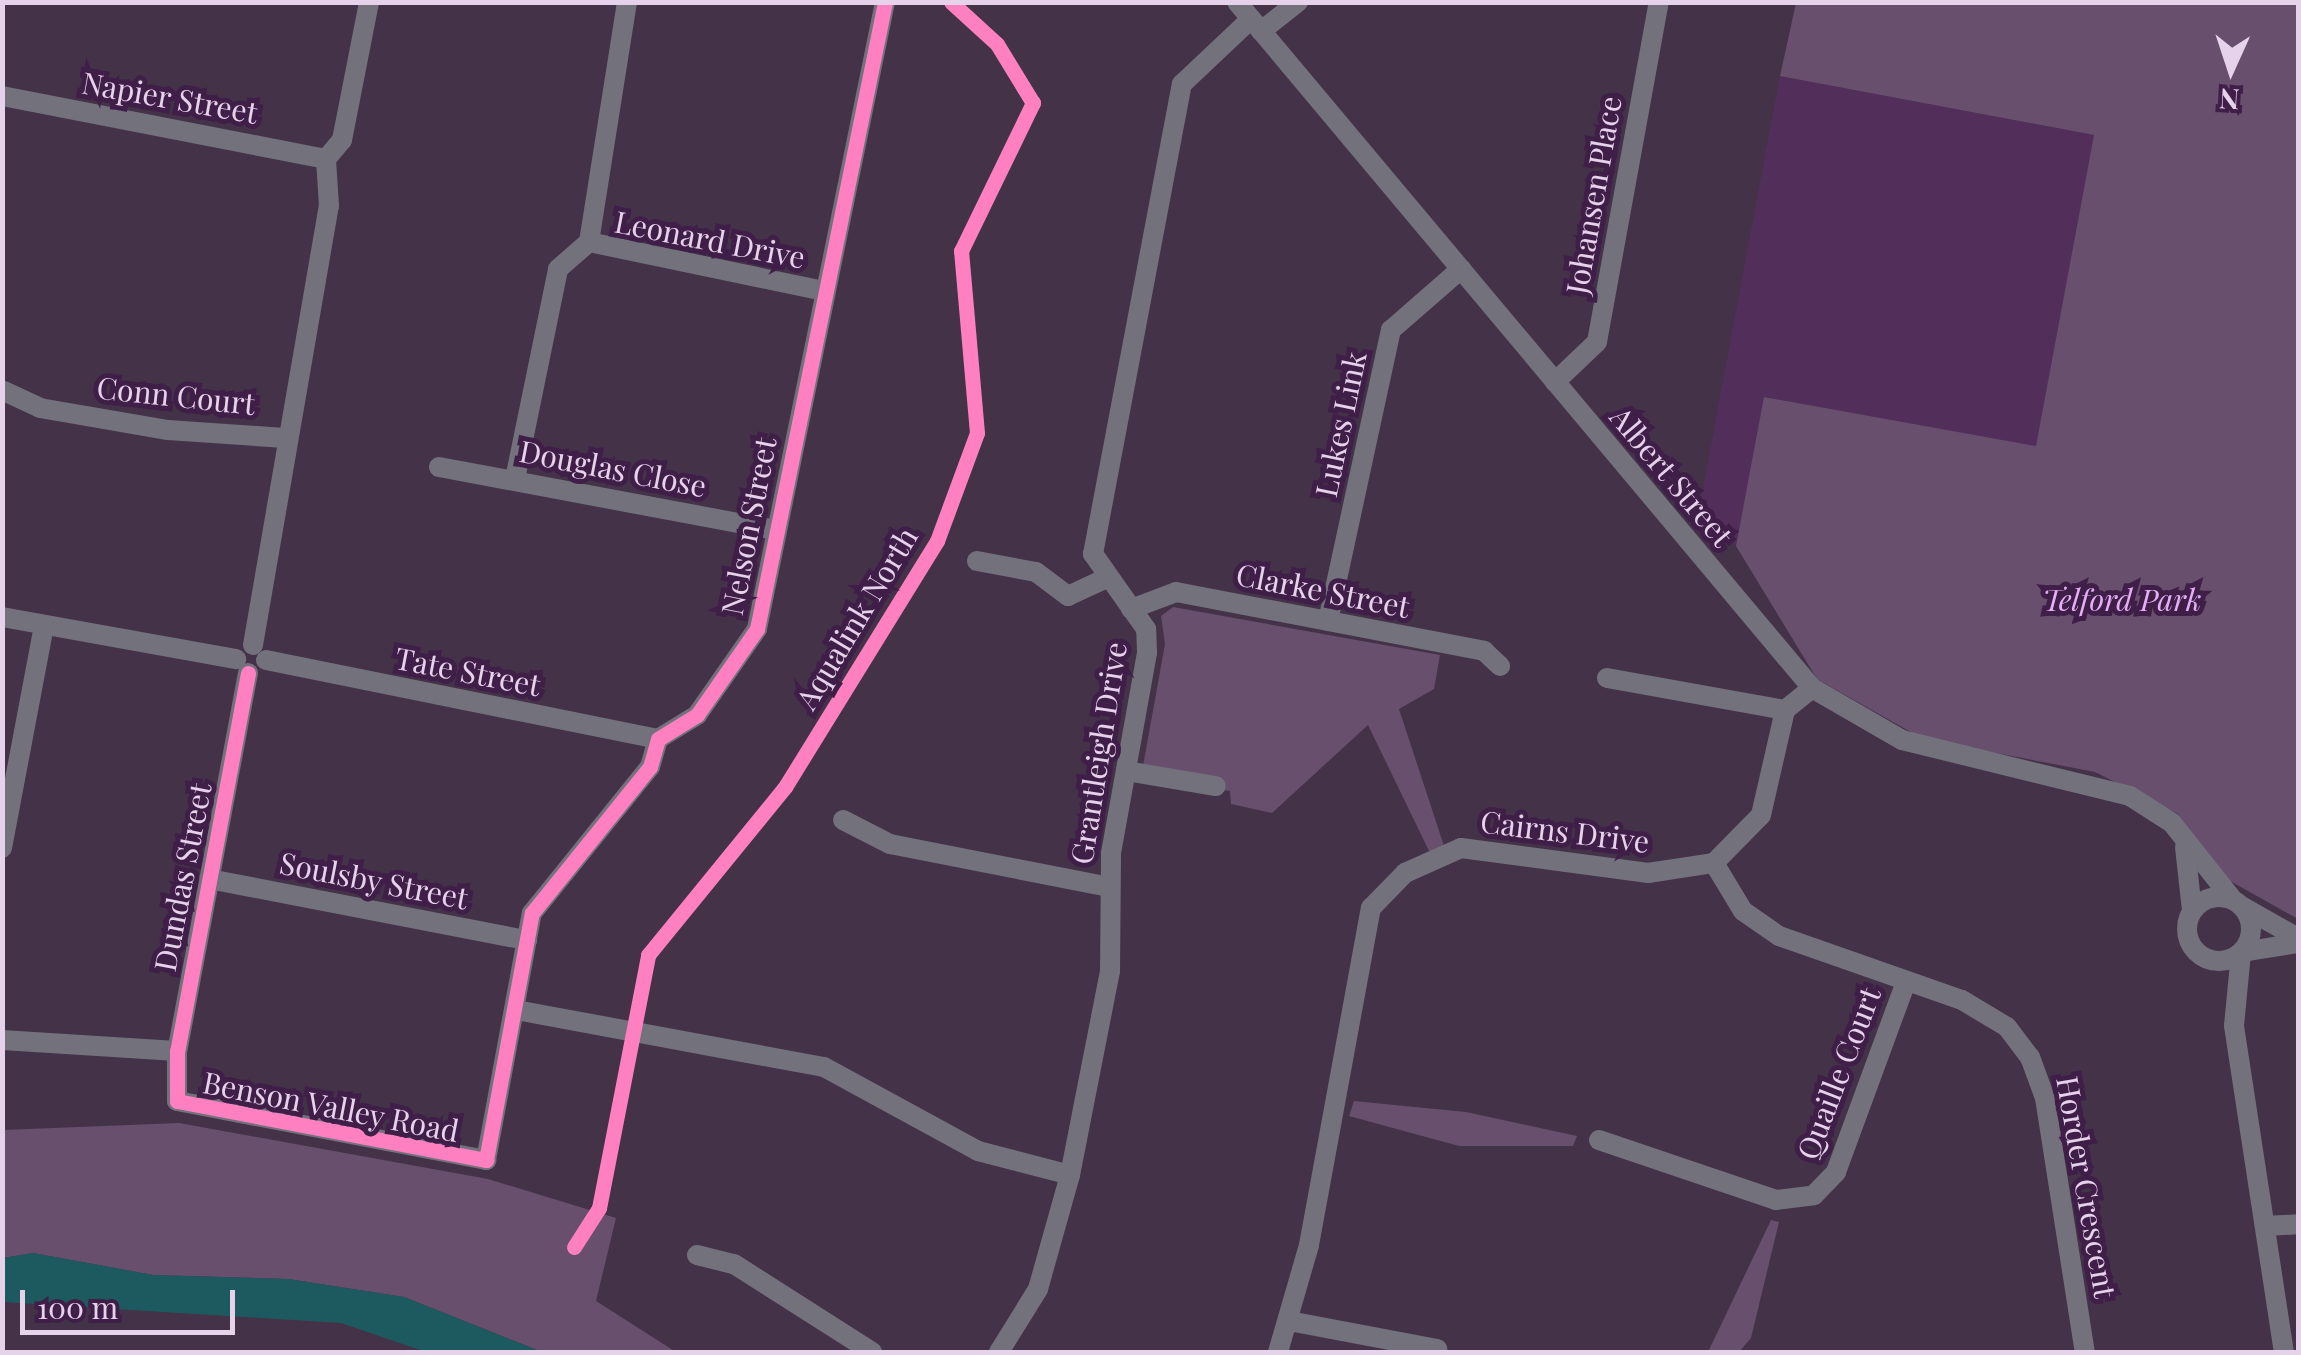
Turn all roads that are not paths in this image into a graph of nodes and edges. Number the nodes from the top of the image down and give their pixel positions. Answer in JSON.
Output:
{"nodes":[{"id":1,"x":368,"y":2,"type":"edge"},
{"id":2,"x":627,"y":2,"type":"edge"},
{"id":3,"x":885,"y":2,"type":"edge"},
{"id":4,"x":1298,"y":2,"type":"edge"},
{"id":5,"x":1659,"y":2,"type":"edge"},
{"id":6,"x":1249,"y":17,"type":"edge"},
{"id":7,"x":2,"y":96,"type":"edge"},
{"id":8,"x":326,"y":159,"type":"junction"},
{"id":9,"x":589,"y":242,"type":"junction"},
{"id":10,"x":1461,"y":269,"type":"junction"},
{"id":11,"x":824,"y":291,"type":"junction"},
{"id":12,"x":1555,"y":382,"type":"junction"},
{"id":13,"x":4,"y":391,"type":"edge"},
{"id":14,"x":285,"y":438,"type":"junction"},
{"id":15,"x":439,"y":467,"type":"dead end"},
{"id":16,"x":515,"y":479,"type":"junction"},
{"id":17,"x":776,"y":530,"type":"junction"},
{"id":18,"x":977,"y":561,"type":"dead end"},
{"id":19,"x":1104,"y":579,"type":"junction"},
{"id":20,"x":1131,"y":609,"type":"junction"},
{"id":21,"x":2,"y":617,"type":"edge"},
{"id":22,"x":1328,"y":621,"type":"junction"},
{"id":23,"x":44,"y":624,"type":"junction"},
{"id":24,"x":259,"y":652,"type":"junction"},
{"id":25,"x":242,"y":666,"type":"junction"},
{"id":26,"x":1500,"y":666,"type":"dead end"},
{"id":27,"x":1607,"y":678,"type":"dead end"},
{"id":28,"x":1812,"y":688,"type":"junction"},
{"id":29,"x":1784,"y":710,"type":"junction"},
{"id":30,"x":658,"y":739,"type":"junction"},
{"id":31,"x":1126,"y":770,"type":"junction"},
{"id":32,"x":1216,"y":786,"type":"dead end"},
{"id":33,"x":843,"y":820,"type":"dead end"},
{"id":34,"x":2172,"y":824,"type":"junction"},
{"id":35,"x":3,"y":840,"type":"edge"},
{"id":36,"x":1714,"y":863,"type":"junction"},
{"id":37,"x":209,"y":879,"type":"junction"},
{"id":38,"x":1108,"y":887,"type":"junction"},
{"id":39,"x":2238,"y":904,"type":"junction"},
{"id":40,"x":2192,"y":910,"type":"junction"},
{"id":41,"x":528,"y":940,"type":"junction"},
{"id":42,"x":2298,"y":941,"type":"edge"},
{"id":43,"x":2241,"y":953,"type":"junction"},
{"id":44,"x":2204,"y":958,"type":"junction"},
{"id":45,"x":1906,"y":982,"type":"junction"},
{"id":46,"x":516,"y":1010,"type":"junction"},
{"id":47,"x":2234,"y":1026,"type":"junction"},
{"id":48,"x":2,"y":1040,"type":"edge"},
{"id":49,"x":177,"y":1051,"type":"junction"},
{"id":50,"x":173,"y":1091,"type":"joint"},
{"id":51,"x":1599,"y":1140,"type":"dead end"},
{"id":52,"x":1070,"y":1175,"type":"junction"},
{"id":53,"x":2298,"y":1224,"type":"edge"},
{"id":54,"x":2265,"y":1226,"type":"junction"},
{"id":55,"x":697,"y":1255,"type":"dead end"},
{"id":56,"x":1289,"y":1321,"type":"junction"},
{"id":57,"x":1438,"y":1349,"type":"dead end"},
{"id":58,"x":872,"y":1352,"type":"edge"},
{"id":59,"x":999,"y":1352,"type":"edge"},
{"id":60,"x":1278,"y":1352,"type":"edge"},
{"id":61,"x":2085,"y":1352,"type":"edge"},
{"id":62,"x":2284,"y":1352,"type":"edge"}],
"edges":[{"from":1,"to":8,"type":"street"},
{"from":2,"to":9,"type":"street","name":"Leonard Drive"},
{"from":3,"to":11,"type":"street","name":"Nelson Street"},
{"from":4,"to":6,"type":"street"},
{"from":5,"to":12,"type":"street","name":"Johansen Place"},
{"from":6,"to":10,"type":"street","name":"Albert Street"},
{"from":6,"to":19,"type":"street"},
{"from":7,"to":8,"type":"street","name":"Napier Street"},
{"from":8,"to":14,"type":"street"},
{"from":9,"to":11,"type":"street","name":"Leonard Drive"},
{"from":9,"to":16,"type":"street"},
{"from":10,"to":12,"type":"street","name":"Albert Street"},
{"from":10,"to":22,"type":"street","name":"Lukes Link"},
{"from":11,"to":17,"type":"street","name":"Nelson Street"},
{"from":12,"to":28,"type":"street","name":"Albert Street"},
{"from":13,"to":14,"type":"street","name":"Conn Court"},
{"from":14,"to":24,"type":"street"},
{"from":15,"to":16,"type":"street","name":"Douglas Close"},
{"from":16,"to":17,"type":"street","name":"Douglas Close"},
{"from":17,"to":30,"type":"street","name":"Nelson Street"},
{"from":18,"to":19,"type":"street"},
{"from":19,"to":20,"type":"street","name":"Grantleigh Drive"},
{"from":20,"to":22,"type":"street","name":"Clarke Street"},
{"from":20,"to":31,"type":"street","name":"Grantleigh Drive"},
{"from":21,"to":23,"type":"street"},
{"from":22,"to":26,"type":"street","name":"Clarke Street"},
{"from":23,"to":25,"type":"street"},
{"from":23,"to":35,"type":"street"},
{"from":24,"to":25,"type":"street"},
{"from":24,"to":30,"type":"street","name":"Tate Street"},
{"from":25,"to":37,"type":"street","name":"Dundas Street"},
{"from":27,"to":29,"type":"street"},
{"from":28,"to":29,"type":"street"},
{"from":28,"to":34,"type":"street","name":"Albert Street"},
{"from":29,"to":36,"type":"street"},
{"from":30,"to":41,"type":"street"},
{"from":31,"to":32,"type":"street"},
{"from":31,"to":38,"type":"street","name":"Grantleigh Drive"},
{"from":33,"to":38,"type":"street"},
{"from":34,"to":39,"type":"street","name":"Albert Street"},
{"from":34,"to":40,"type":"street"},
{"from":36,"to":45,"type":"street","name":"Horder Crescent"},
{"from":36,"to":56,"type":"street","name":"Cairns Drive"},
{"from":37,"to":41,"type":"street","name":"Soulsby Street"},
{"from":37,"to":49,"type":"street","name":"Dundas Street"},
{"from":38,"to":52,"type":"street","name":"Grantleigh Drive"},
{"from":39,"to":40,"type":"street"},
{"from":39,"to":42,"type":"street"},
{"from":39,"to":43,"type":"street"},
{"from":40,"to":44,"type":"street"},
{"from":41,"to":46,"type":"street"},
{"from":42,"to":43,"type":"street"},
{"from":43,"to":44,"type":"street"},
{"from":43,"to":47,"type":"street"},
{"from":44,"to":47,"type":"street"},
{"from":45,"to":51,"type":"street","name":"Quaille Court"},
{"from":45,"to":61,"type":"street","name":"Horder Crescent"},
{"from":46,"to":50,"type":"street","name":"Benson Valley Road"},
{"from":46,"to":52,"type":"street"},
{"from":47,"to":54,"type":"street"},
{"from":48,"to":49,"type":"street"},
{"from":49,"to":50,"type":"street","name":"Dundas Street"},
{"from":52,"to":59,"type":"street","name":"Grantleigh Drive"},
{"from":53,"to":54,"type":"street"},
{"from":54,"to":62,"type":"street"},
{"from":55,"to":58,"type":"street"},
{"from":56,"to":57,"type":"street"},
{"from":56,"to":60,"type":"street","name":"Cairns Drive"}]}
